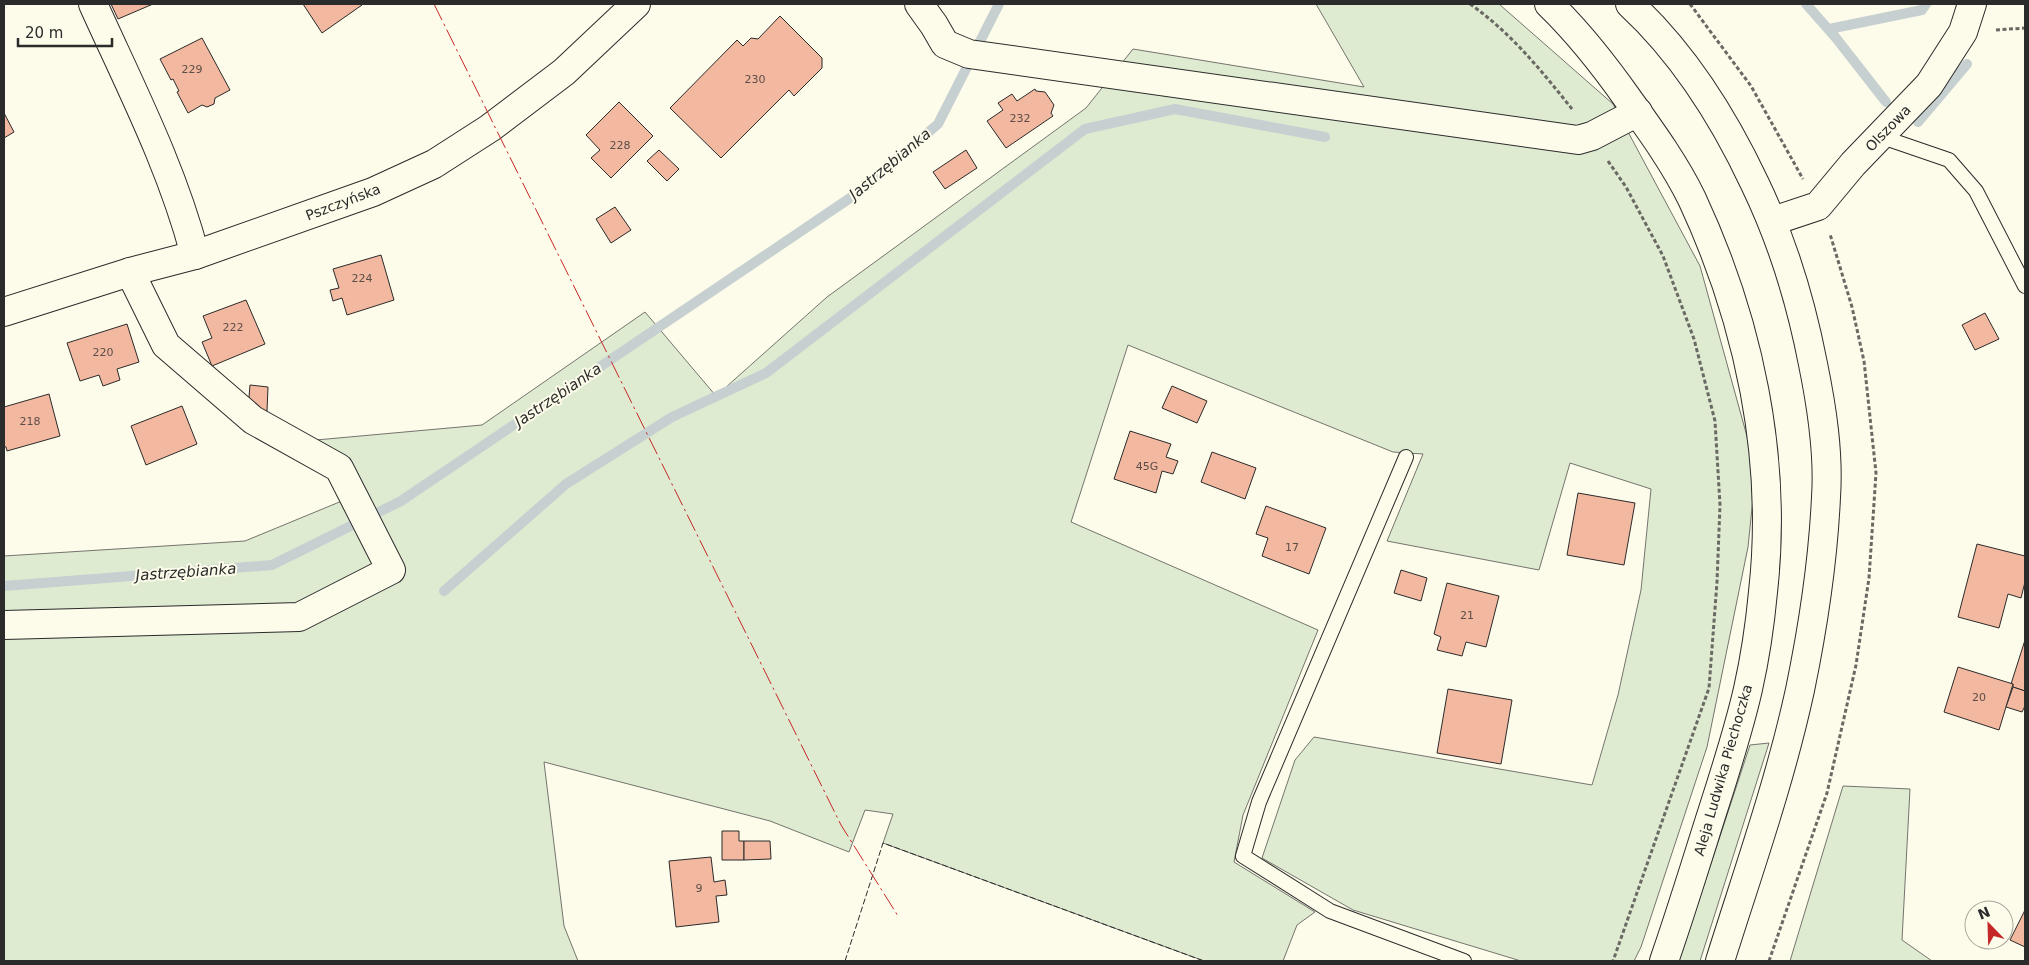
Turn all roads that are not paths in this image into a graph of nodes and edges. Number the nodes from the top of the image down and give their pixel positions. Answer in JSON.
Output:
{"nodes":[{"id":1,"x":93,"y":4,"type":"edge"},
{"id":2,"x":636,"y":4,"type":"edge"},
{"id":3,"x":919,"y":4,"type":"edge"},
{"id":4,"x":1549,"y":4,"type":"edge"},
{"id":5,"x":1630,"y":4,"type":"edge"},
{"id":6,"x":1972,"y":4,"type":"edge"},
{"id":7,"x":1638,"y":112,"type":"junction"},
{"id":8,"x":1879,"y":136,"type":"junction"},
{"id":9,"x":1773,"y":221,"type":"junction"},
{"id":10,"x":195,"y":255,"type":"junction"},
{"id":11,"x":130,"y":272,"type":"junction"},
{"id":12,"x":2025,"y":286,"type":"edge"},
{"id":13,"x":4,"y":312,"type":"edge"},
{"id":14,"x":1406,"y":457,"type":"dead end"},
{"id":15,"x":4,"y":625,"type":"edge"},
{"id":16,"x":1464,"y":961,"type":"edge"},
{"id":17,"x":1664,"y":961,"type":"edge"},
{"id":18,"x":1720,"y":961,"type":"edge"}],
"edges":[{"from":1,"to":10,"type":"street"},
{"from":2,"to":10,"type":"street","name":"Pszczyńska"},
{"from":3,"to":7,"type":"street"},
{"from":4,"to":7,"type":"street","name":"Aleja Ludwika Piechoczka"},
{"from":5,"to":9,"type":"street"},
{"from":6,"to":8,"type":"street","name":"Olszowa"},
{"from":7,"to":17,"type":"street","name":"Aleja Ludwika Piechoczka"},
{"from":8,"to":9,"type":"street","name":"Olszowa"},
{"from":8,"to":12,"type":"lane"},
{"from":9,"to":18,"type":"street"},
{"from":10,"to":11,"type":"street","name":"Pszczyńska"},
{"from":11,"to":13,"type":"street","name":"Pszczyńska"},
{"from":11,"to":15,"type":"street"},
{"from":14,"to":16,"type":"lane"}]}
